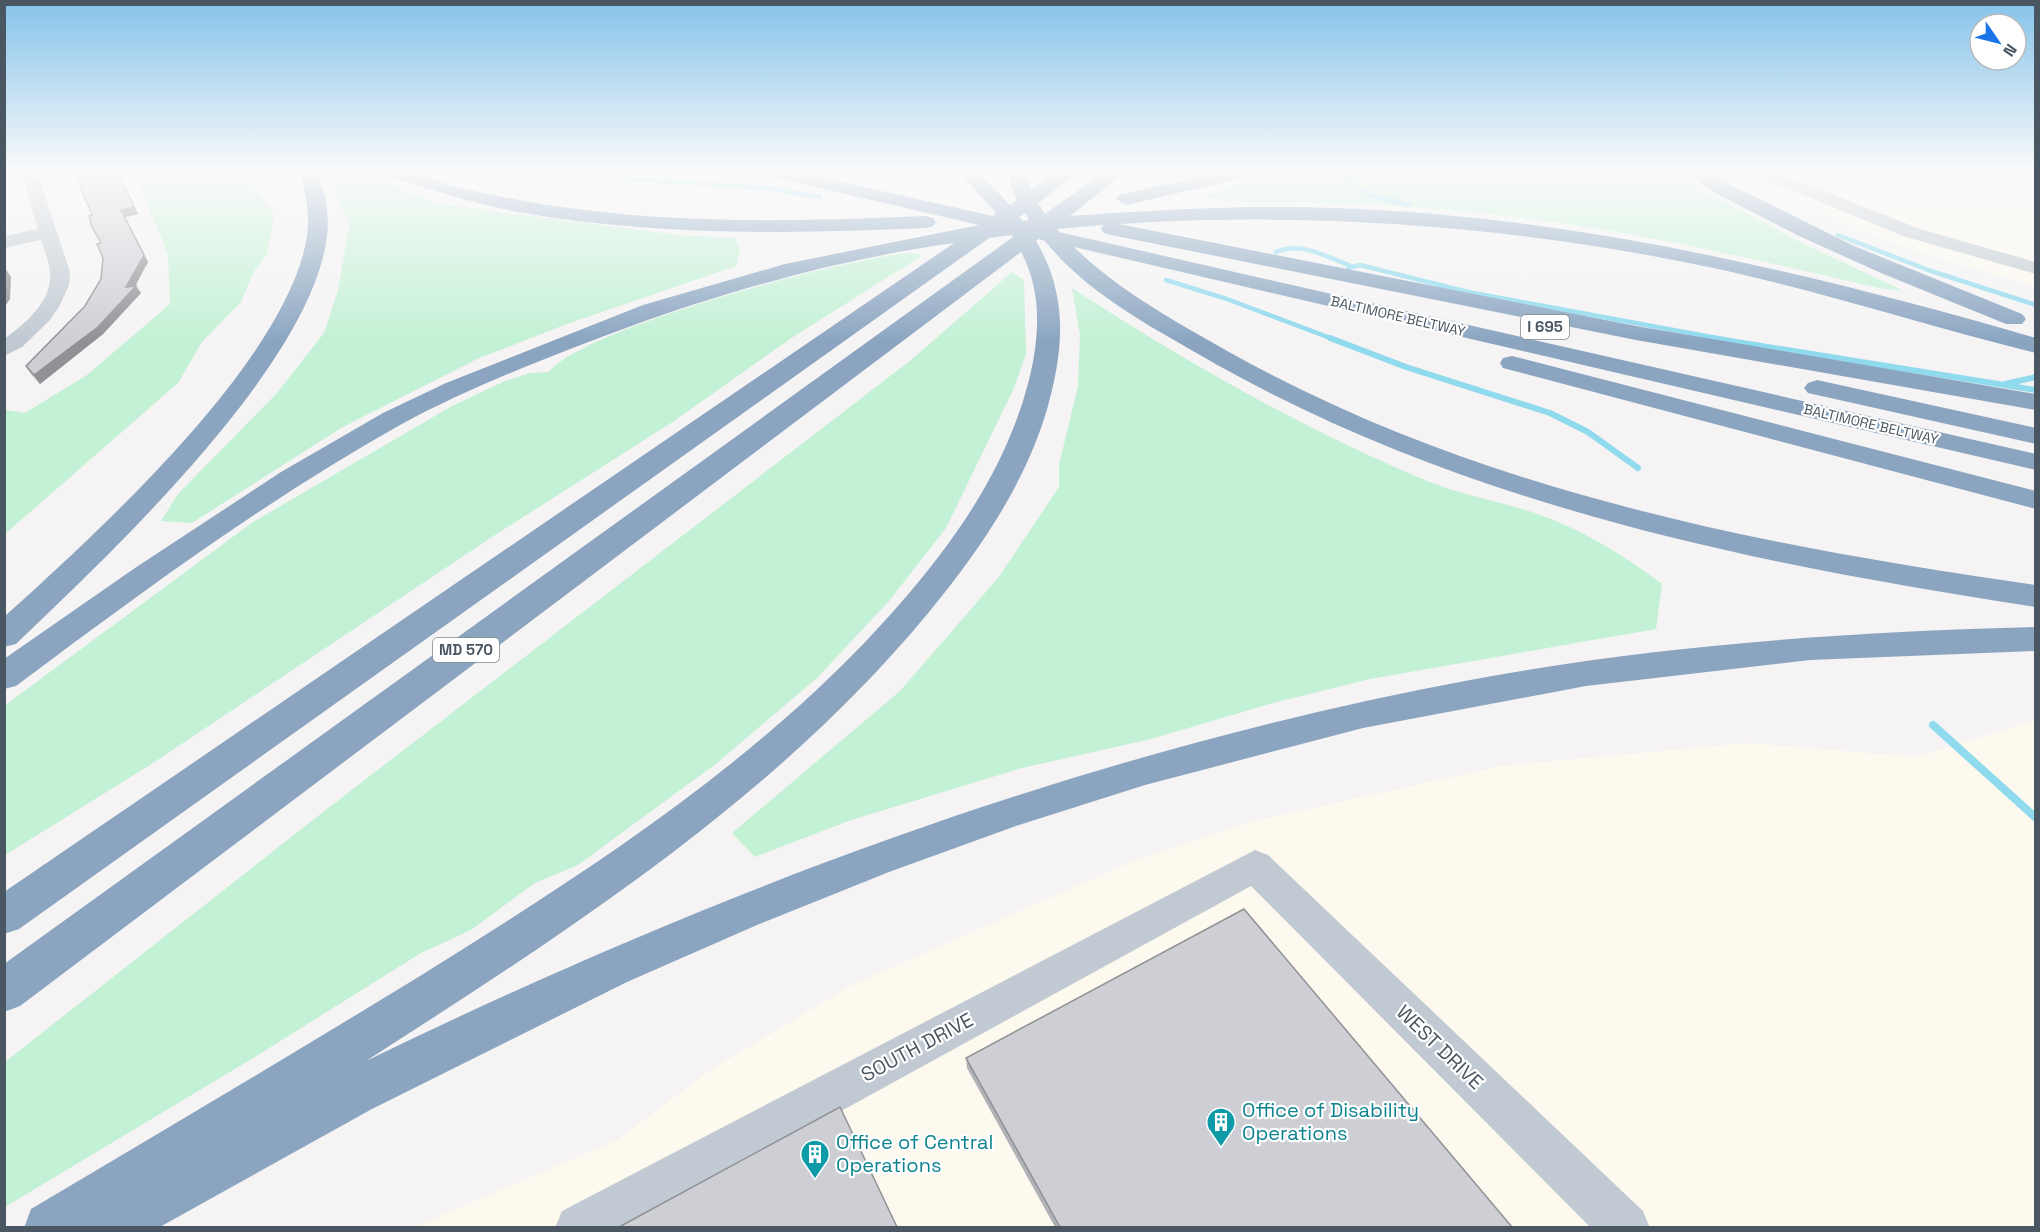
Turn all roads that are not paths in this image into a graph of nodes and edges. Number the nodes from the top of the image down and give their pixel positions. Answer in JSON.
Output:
{"nodes":[{"id":1,"x":45,"y":226,"type":"edge"},
{"id":2,"x":317,"y":226,"type":"edge"},
{"id":3,"x":799,"y":226,"type":"edge"},
{"id":4,"x":839,"y":226,"type":"edge"},
{"id":5,"x":992,"y":226,"type":"edge"},
{"id":6,"x":1004,"y":226,"type":"edge"},
{"id":7,"x":1012,"y":226,"type":"edge"},
{"id":8,"x":1015,"y":226,"type":"edge"},
{"id":9,"x":1041,"y":226,"type":"edge"},
{"id":10,"x":1048,"y":226,"type":"edge"},
{"id":11,"x":1093,"y":226,"type":"edge"},
{"id":12,"x":1097,"y":226,"type":"edge"},
{"id":13,"x":1484,"y":226,"type":"edge"},
{"id":14,"x":1795,"y":226,"type":"edge"},
{"id":15,"x":1897,"y":226,"type":"edge"},
{"id":16,"x":47,"y":233,"type":"junction"},
{"id":17,"x":4,"y":242,"type":"edge"},
{"id":18,"x":1155,"y":262,"type":"junction"},
{"id":19,"x":2036,"y":268,"type":"edge"},
{"id":20,"x":2036,"y":327,"type":"edge"},
{"id":21,"x":2036,"y":346,"type":"edge"},
{"id":22,"x":4,"y":350,"type":"edge"},
{"id":23,"x":2036,"y":402,"type":"edge"},
{"id":24,"x":2036,"y":436,"type":"edge"},
{"id":25,"x":2036,"y":462,"type":"edge"},
{"id":26,"x":2036,"y":500,"type":"edge"},
{"id":27,"x":2036,"y":596,"type":"edge"},
{"id":28,"x":4,"y":636,"type":"edge"},
{"id":29,"x":2036,"y":639,"type":"edge"},
{"id":30,"x":4,"y":677,"type":"edge"},
{"id":31,"x":1255,"y":866,"type":"joint"},
{"id":32,"x":4,"y":916,"type":"edge"},
{"id":33,"x":4,"y":991,"type":"edge"},
{"id":34,"x":50,"y":1227,"type":"edge"},
{"id":35,"x":105,"y":1227,"type":"edge"},
{"id":36,"x":579,"y":1227,"type":"edge"},
{"id":37,"x":1626,"y":1227,"type":"edge"}],
"edges":[{"from":1,"to":16,"type":"street"},
{"from":2,"to":28,"type":"highway"},
{"from":3,"to":4,"type":"highway"},
{"from":5,"to":32,"type":"highway","number":"MD 570"},
{"from":6,"to":18,"type":"highway","name":"BALTIMORE BELTWAY","number":"I 695"},
{"from":7,"to":30,"type":"highway"},
{"from":8,"to":34,"type":"highway"},
{"from":9,"to":33,"type":"highway","number":"MD 570"},
{"from":10,"to":27,"type":"highway"},
{"from":11,"to":24,"type":"highway","name":"BALTIMORE BELTWAY","number":"I 695"},
{"from":12,"to":23,"type":"highway"},
{"from":13,"to":21,"type":"highway"},
{"from":14,"to":20,"type":"highway"},
{"from":15,"to":19,"type":"street"},
{"from":16,"to":17,"type":"street"},
{"from":16,"to":22,"type":"street"},
{"from":18,"to":25,"type":"highway","name":"BALTIMORE BELTWAY","number":"I 695"},
{"from":18,"to":26,"type":"highway"},
{"from":29,"to":35,"type":"highway"},
{"from":31,"to":36,"type":"street","name":"SOUTH DRIVE"},
{"from":31,"to":37,"type":"street","name":"WEST DRIVE"}]}
